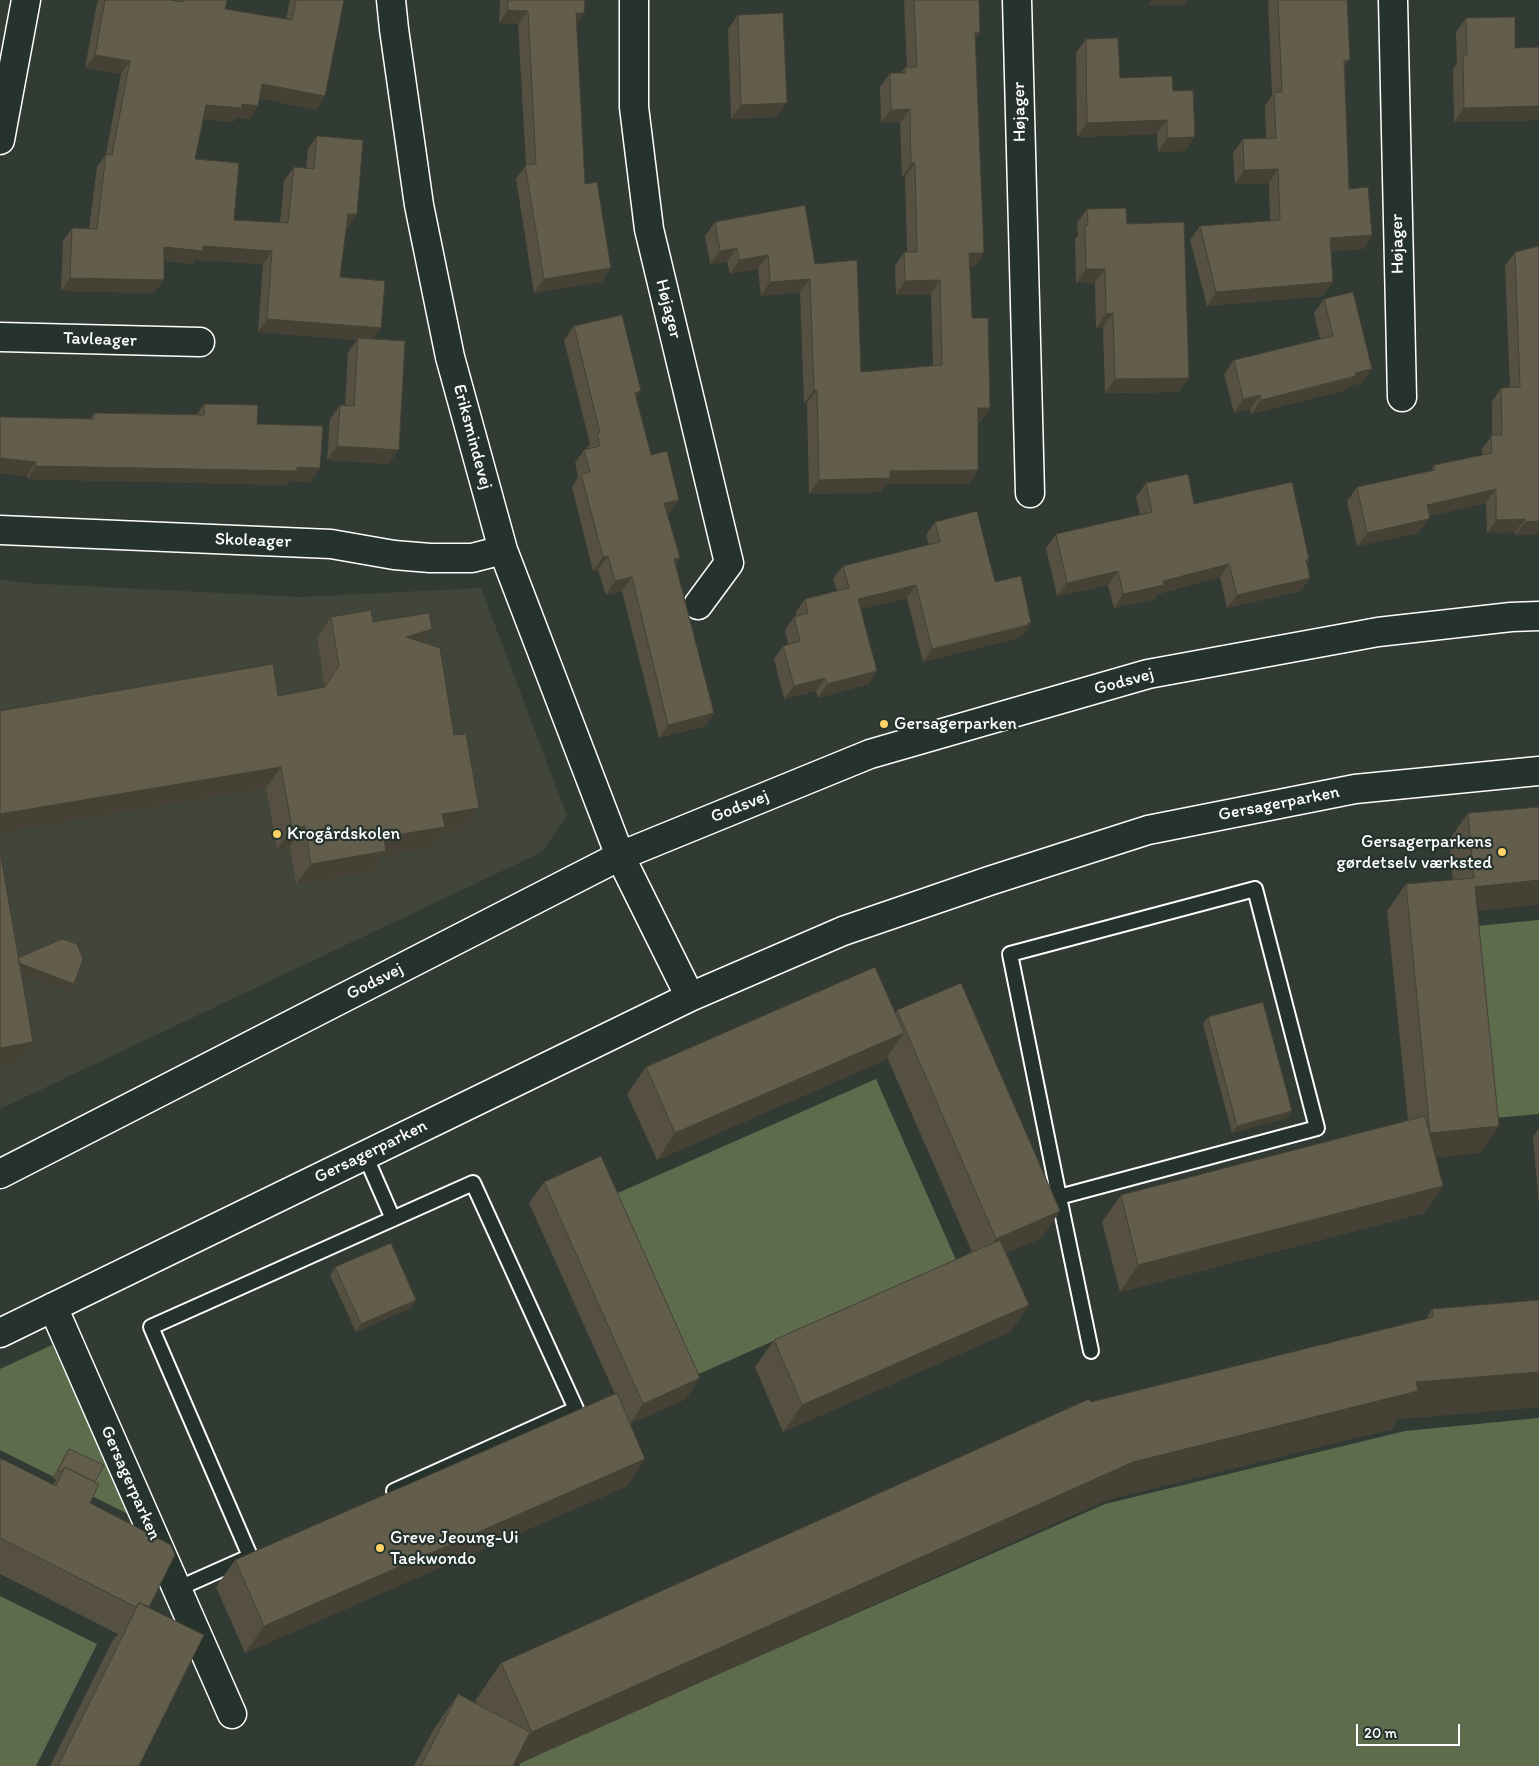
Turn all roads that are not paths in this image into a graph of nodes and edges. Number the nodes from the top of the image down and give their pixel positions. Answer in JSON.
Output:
{"nodes":[{"id":1,"x":26,"y":0,"type":"edge"},
{"id":2,"x":391,"y":0,"type":"edge"},
{"id":3,"x":634,"y":0,"type":"edge"},
{"id":4,"x":1018,"y":0,"type":"edge"},
{"id":5,"x":1393,"y":0,"type":"edge"},
{"id":6,"x":0,"y":140,"type":"edge"},
{"id":7,"x":0,"y":337,"type":"edge"},
{"id":8,"x":200,"y":342,"type":"dead end"},
{"id":9,"x":1402,"y":397,"type":"dead end"},
{"id":10,"x":1030,"y":493,"type":"dead end"},
{"id":11,"x":0,"y":530,"type":"edge"},
{"id":12,"x":503,"y":550,"type":"junction"},
{"id":13,"x":698,"y":605,"type":"dead end"},
{"id":14,"x":1539,"y":616,"type":"edge"},
{"id":15,"x":1539,"y":771,"type":"edge"},
{"id":16,"x":620,"y":856,"type":"junction"},
{"id":17,"x":690,"y":997,"type":"junction"},
{"id":18,"x":364,"y":1155,"type":"junction"},
{"id":19,"x":0,"y":1174,"type":"edge"},
{"id":20,"x":1059,"y":1196,"type":"junction"},
{"id":21,"x":393,"y":1219,"type":"junction"},
{"id":22,"x":53,"y":1307,"type":"junction"},
{"id":23,"x":0,"y":1333,"type":"edge"},
{"id":24,"x":1091,"y":1351,"type":"dead end"},
{"id":25,"x":385,"y":1495,"type":"edge"},
{"id":26,"x":177,"y":1588,"type":"junction"},
{"id":27,"x":232,"y":1714,"type":"dead end"}],
"edges":[{"from":1,"to":6,"type":"street"},
{"from":2,"to":12,"type":"street","name":"Eriksmindevej"},
{"from":3,"to":13,"type":"street","name":"Højager"},
{"from":4,"to":10,"type":"street","name":"Højager"},
{"from":5,"to":9,"type":"street","name":"Højager"},
{"from":7,"to":8,"type":"street","name":"Tavleager"},
{"from":11,"to":12,"type":"street","name":"Skoleager"},
{"from":12,"to":16,"type":"street","name":"Eriksmindevej"},
{"from":14,"to":16,"type":"street","name":"Godsvej"},
{"from":15,"to":17,"type":"street","name":"Gersagerparken"},
{"from":16,"to":17,"type":"street"},
{"from":16,"to":19,"type":"street","name":"Godsvej"},
{"from":17,"to":18,"type":"street","name":"Gersagerparken"},
{"from":18,"to":21,"type":"lane"},
{"from":18,"to":22,"type":"street","name":"Gersagerparken"},
{"from":20,"to":20,"type":"lane"},
{"from":20,"to":24,"type":"lane"},
{"from":21,"to":25,"type":"lane"},
{"from":21,"to":26,"type":"lane"},
{"from":22,"to":23,"type":"street","name":"Gersagerparken"},
{"from":22,"to":26,"type":"street","name":"Gersagerparken"},
{"from":26,"to":27,"type":"street","name":"Gersagerparken"}]}
